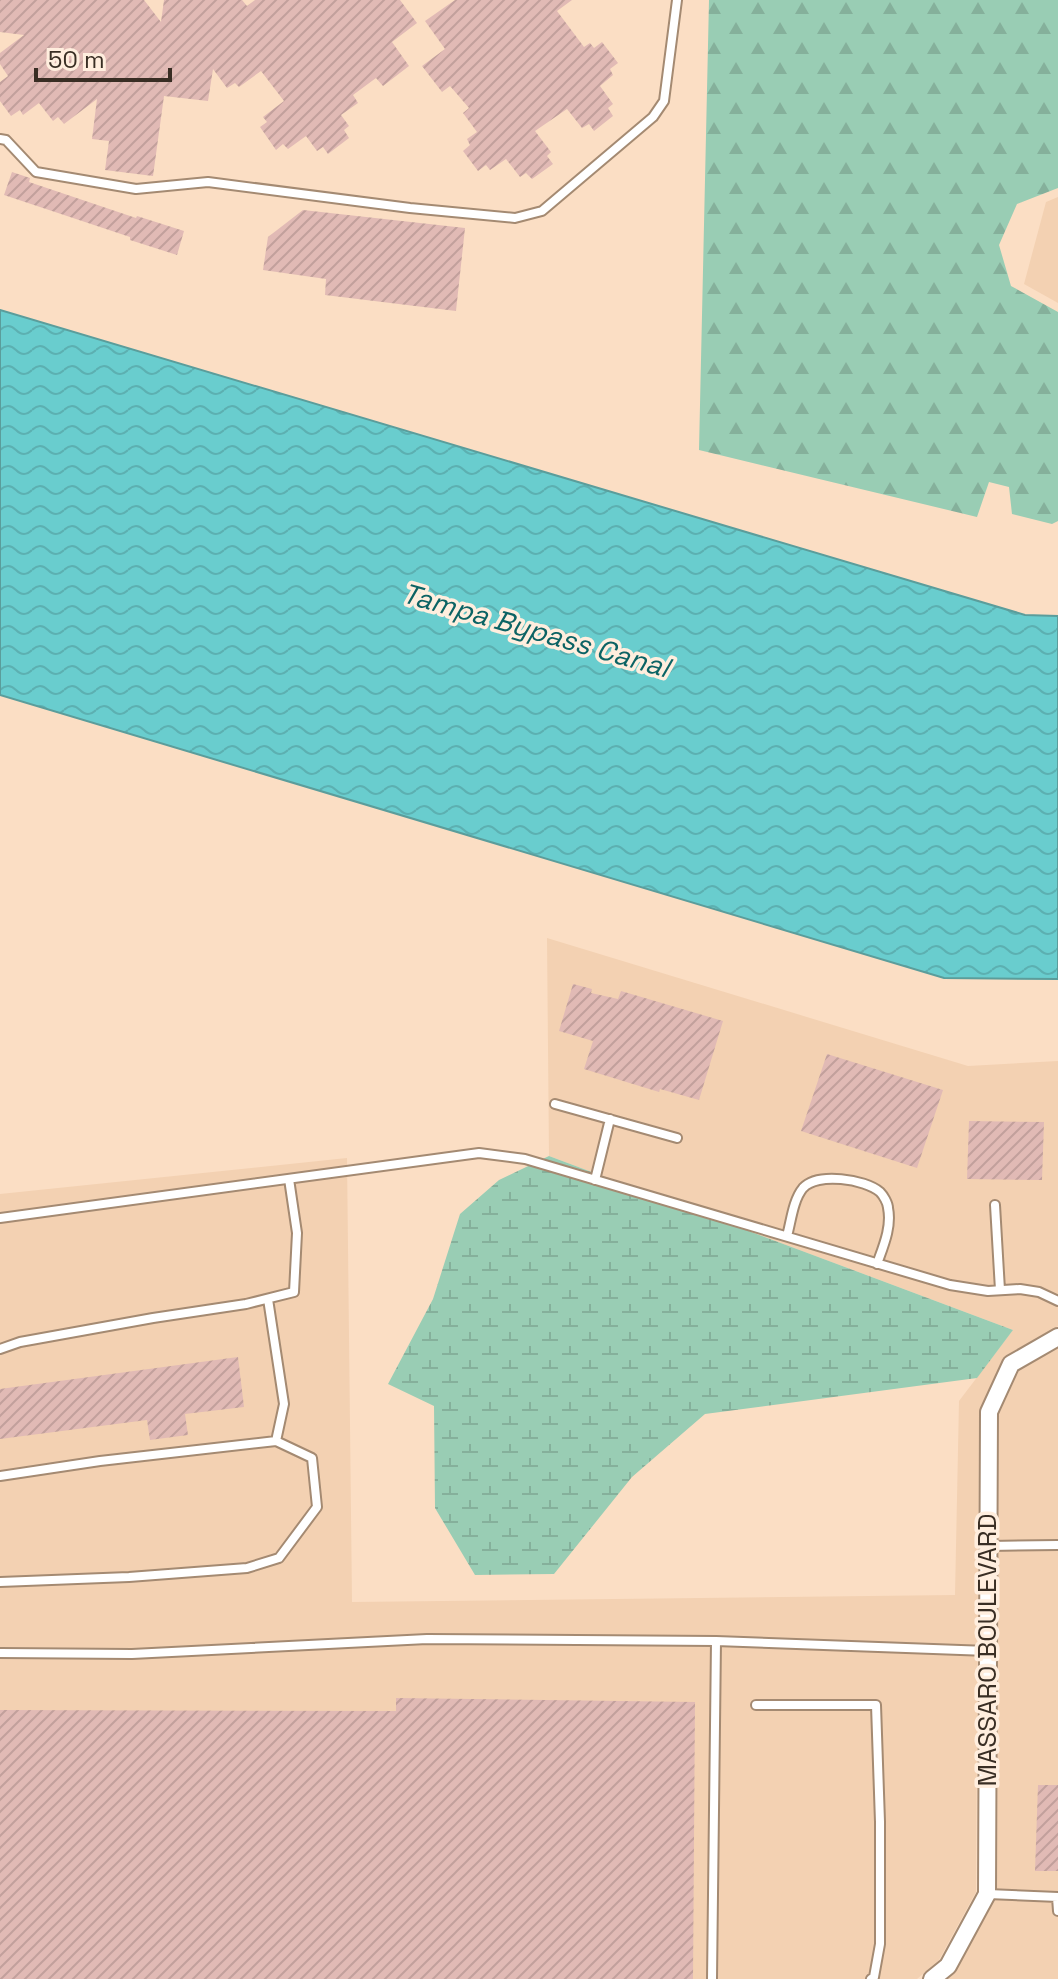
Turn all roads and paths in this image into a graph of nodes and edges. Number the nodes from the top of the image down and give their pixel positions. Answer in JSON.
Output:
{"nodes":[{"id":1,"x":677,"y":0,"type":"edge"},
{"id":2,"x":0,"y":139,"type":"edge"},
{"id":3,"x":555,"y":1104,"type":"dead end"},
{"id":4,"x":610,"y":1119,"type":"junction"},
{"id":5,"x":677,"y":1138,"type":"dead end"},
{"id":6,"x":289,"y":1179,"type":"junction"},
{"id":7,"x":595,"y":1180,"type":"junction"},
{"id":8,"x":995,"y":1205,"type":"dead end"},
{"id":9,"x":0,"y":1218,"type":"edge"},
{"id":10,"x":787,"y":1236,"type":"junction"},
{"id":11,"x":877,"y":1264,"type":"junction"},
{"id":12,"x":1000,"y":1290,"type":"junction"},
{"id":13,"x":268,"y":1299,"type":"junction"},
{"id":14,"x":1058,"y":1301,"type":"edge"},
{"id":15,"x":1058,"y":1337,"type":"edge"},
{"id":16,"x":0,"y":1349,"type":"edge"},
{"id":17,"x":276,"y":1441,"type":"junction"},
{"id":18,"x":0,"y":1476,"type":"edge"},
{"id":19,"x":1058,"y":1545,"type":"edge"},
{"id":20,"x":988,"y":1546,"type":"junction"},
{"id":21,"x":0,"y":1582,"type":"edge"},
{"id":22,"x":716,"y":1641,"type":"junction"},
{"id":23,"x":988,"y":1651,"type":"junction"},
{"id":24,"x":0,"y":1653,"type":"edge"},
{"id":25,"x":756,"y":1705,"type":"dead end"},
{"id":26,"x":987,"y":1894,"type":"junction"},
{"id":27,"x":1057,"y":1897,"type":"edge"},
{"id":28,"x":1058,"y":1911,"type":"edge"},
{"id":29,"x":712,"y":1979,"type":"edge"},
{"id":30,"x":871,"y":1979,"type":"edge"},
{"id":31,"x":932,"y":1979,"type":"edge"}],
"edges":[{"from":1,"to":2,"type":"lane"},
{"from":3,"to":4,"type":"lane"},
{"from":4,"to":5,"type":"lane"},
{"from":4,"to":7,"type":"lane"},
{"from":6,"to":7,"type":"lane"},
{"from":6,"to":9,"type":"lane"},
{"from":6,"to":13,"type":"lane"},
{"from":7,"to":10,"type":"lane"},
{"from":8,"to":12,"type":"lane"},
{"from":10,"to":11,"type":"lane"},
{"from":10,"to":11,"type":"lane"},
{"from":11,"to":12,"type":"lane"},
{"from":12,"to":14,"type":"lane"},
{"from":13,"to":16,"type":"lane"},
{"from":13,"to":17,"type":"lane"},
{"from":15,"to":20,"type":"street","name":"MASSARO BOULEVARD"},
{"from":17,"to":18,"type":"lane"},
{"from":17,"to":21,"type":"lane"},
{"from":19,"to":20,"type":"lane"},
{"from":20,"to":23,"type":"street","name":"MASSARO BOULEVARD"},
{"from":22,"to":23,"type":"lane"},
{"from":22,"to":24,"type":"lane"},
{"from":22,"to":29,"type":"lane"},
{"from":23,"to":26,"type":"street","name":"MASSARO BOULEVARD"},
{"from":25,"to":30,"type":"lane"},
{"from":26,"to":27,"type":"lane"},
{"from":26,"to":31,"type":"street","name":"MASSARO BOULEVARD"},
{"from":27,"to":28,"type":"lane"}]}
